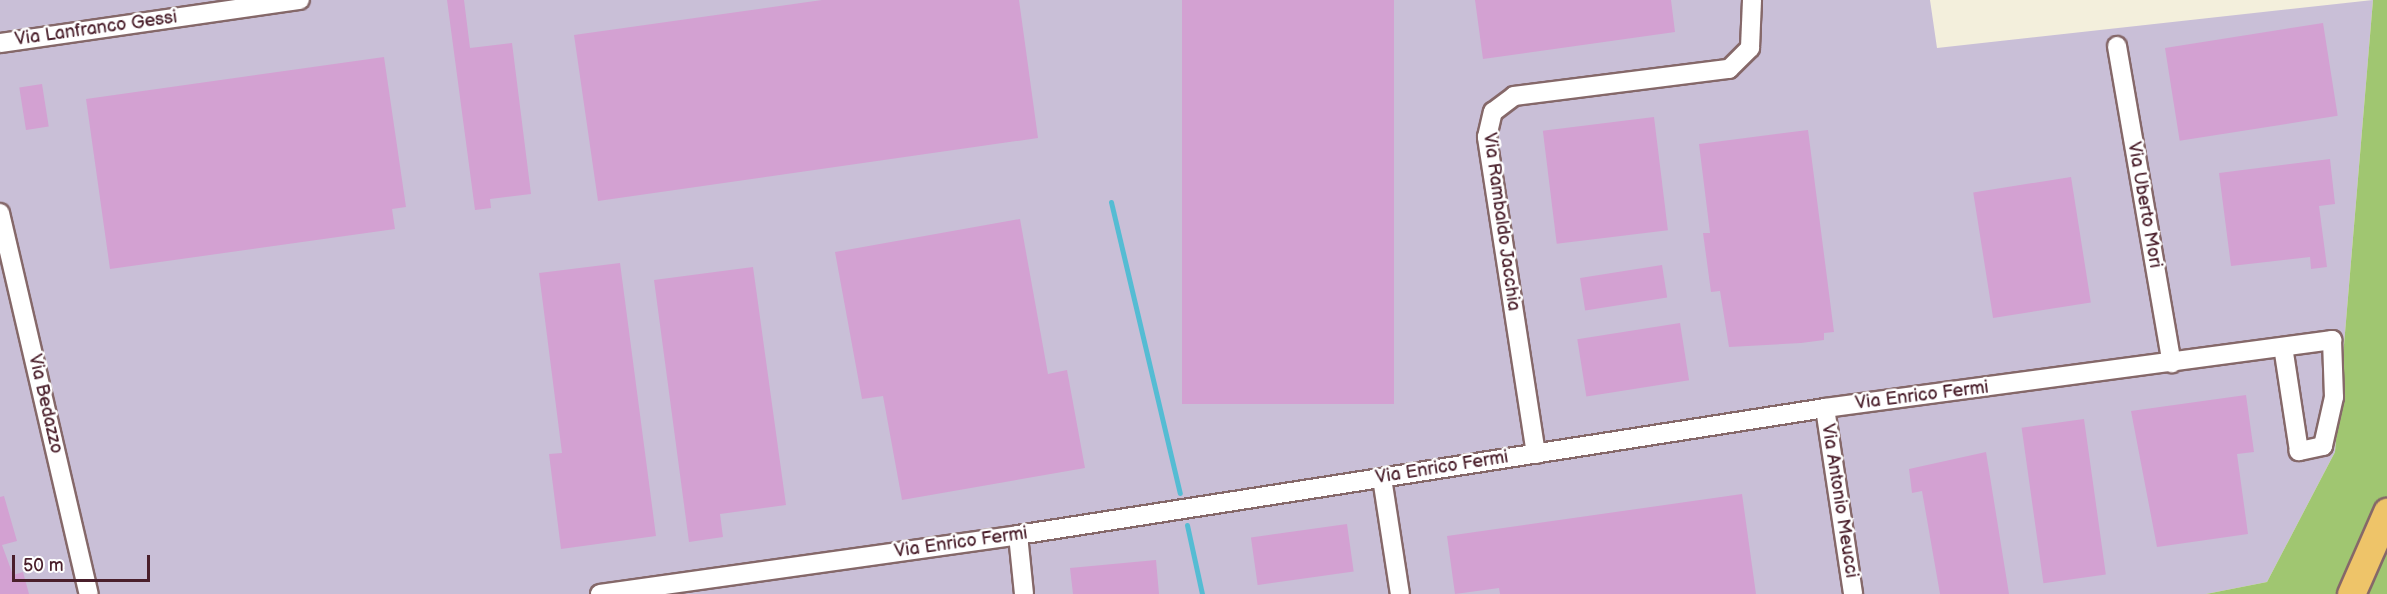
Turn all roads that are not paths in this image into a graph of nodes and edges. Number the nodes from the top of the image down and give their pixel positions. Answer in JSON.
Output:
{"nodes":[{"id":1,"x":300,"y":0,"type":"edge"},
{"id":2,"x":1752,"y":0,"type":"edge"},
{"id":3,"x":0,"y":43,"type":"edge"},
{"id":4,"x":2117,"y":46,"type":"dead end"},
{"id":5,"x":0,"y":213,"type":"edge"},
{"id":6,"x":2283,"y":347,"type":"junction"},
{"id":7,"x":2172,"y":363,"type":"junction"},
{"id":8,"x":1825,"y":408,"type":"junction"},
{"id":9,"x":1536,"y":454,"type":"junction"},
{"id":10,"x":1382,"y":478,"type":"junction"},
{"id":11,"x":2387,"y":512,"type":"edge"},
{"id":12,"x":1018,"y":535,"type":"junction"},
{"id":13,"x":89,"y":594,"type":"edge"},
{"id":14,"x":600,"y":594,"type":"edge"},
{"id":15,"x":1024,"y":594,"type":"edge"},
{"id":16,"x":1400,"y":594,"type":"edge"},
{"id":17,"x":1853,"y":594,"type":"edge"},
{"id":18,"x":2351,"y":594,"type":"edge"}],
"edges":[{"from":1,"to":3,"type":"street","name":"Via Lanfranco Gessi"},
{"from":2,"to":9,"type":"street","name":"Via Rambaldo Jacchia"},
{"from":4,"to":7,"type":"street","name":"Via Uberto Mori"},
{"from":5,"to":13,"type":"street","name":"Via Bedazzo"},
{"from":6,"to":6,"type":"street","name":"Via Enrico Fermi"},
{"from":6,"to":7,"type":"street","name":"Via Enrico Fermi"},
{"from":7,"to":8,"type":"street","name":"Via Enrico Fermi"},
{"from":8,"to":9,"type":"street","name":"Via Enrico Fermi"},
{"from":8,"to":17,"type":"street","name":"Via Antonio Meucci"},
{"from":9,"to":10,"type":"street","name":"Via Enrico Fermi"},
{"from":10,"to":12,"type":"street","name":"Via Enrico Fermi"},
{"from":10,"to":16,"type":"street"},
{"from":11,"to":18,"type":"main road"},
{"from":12,"to":14,"type":"street","name":"Via Enrico Fermi"},
{"from":12,"to":15,"type":"street"}]}
